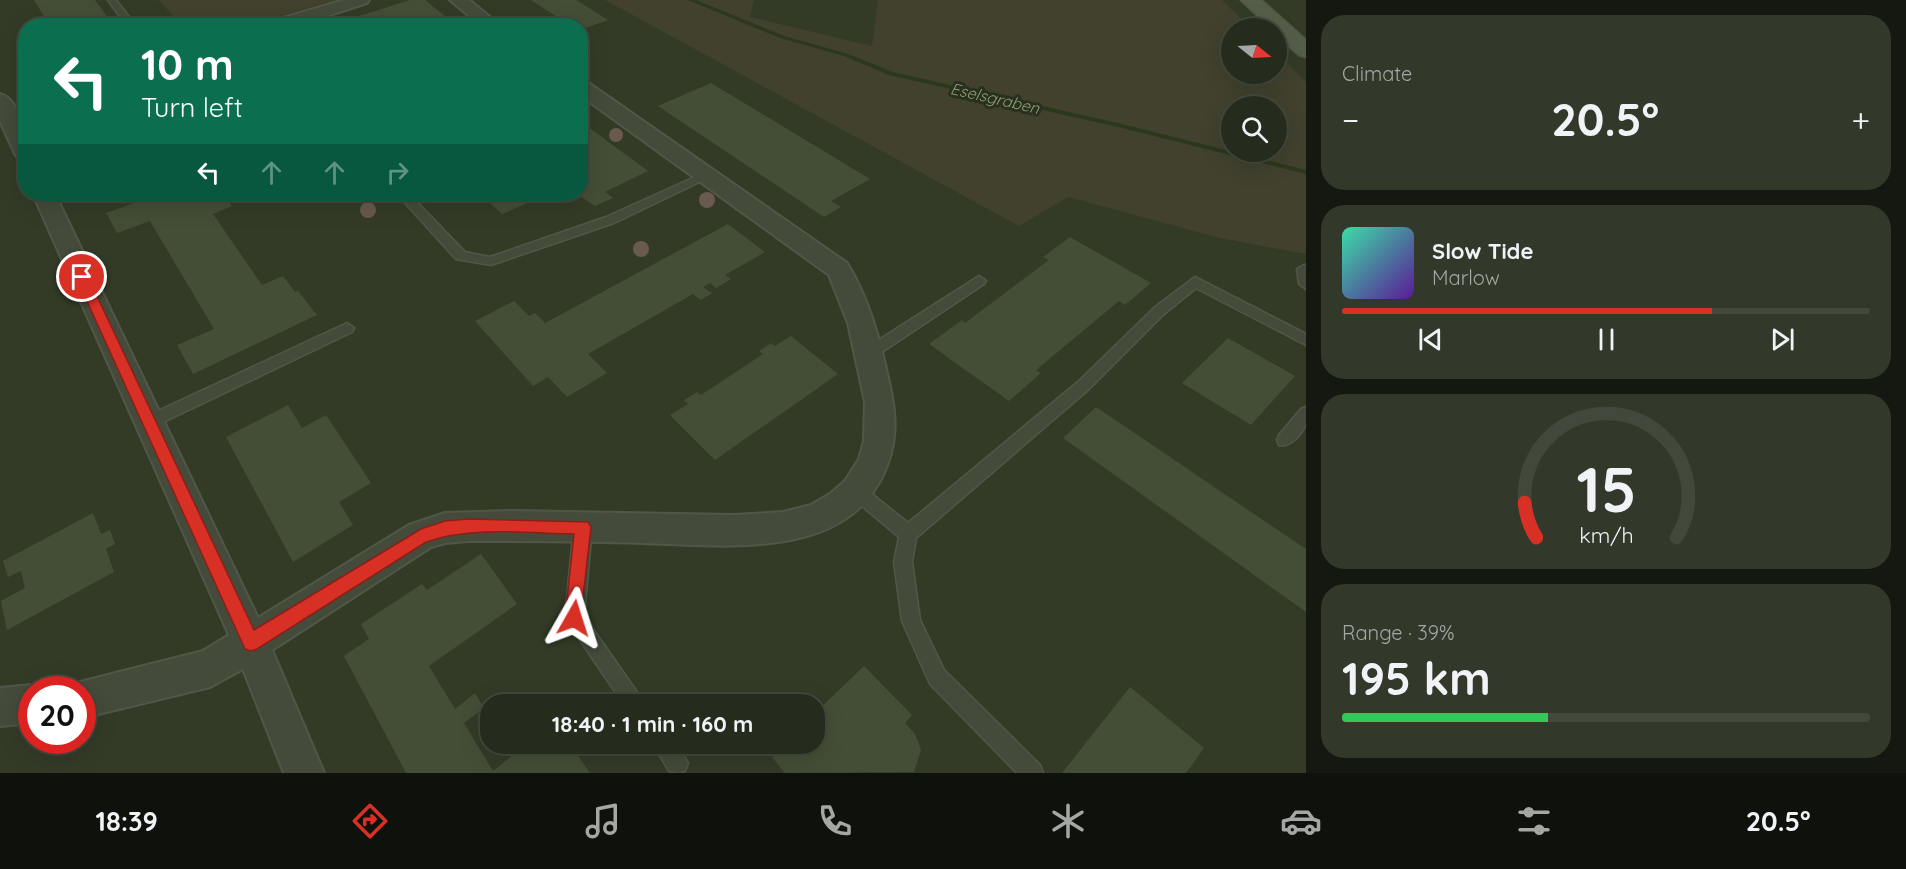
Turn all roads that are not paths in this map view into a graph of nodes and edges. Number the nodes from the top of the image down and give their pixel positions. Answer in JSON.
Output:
{"nodes":[{"id":1,"x":112,"y":0,"type":"edge"},
{"id":2,"x":361,"y":0,"type":"edge"},
{"id":3,"x":458,"y":0,"type":"edge"},
{"id":4,"x":1250,"y":0,"type":"edge"},
{"id":5,"x":126,"y":18,"type":"edge"},
{"id":6,"x":301,"y":18,"type":"edge"},
{"id":7,"x":482,"y":18,"type":"edge"},
{"id":8,"x":1306,"y":51,"type":"edge"},
{"id":9,"x":588,"y":92,"type":"edge"},
{"id":10,"x":18,"y":101,"type":"edge"},
{"id":11,"x":2,"y":103,"type":"edge"},
{"id":12,"x":18,"y":137,"type":"edge"},
{"id":13,"x":706,"y":175,"type":"junction"},
{"id":14,"x":47,"y":201,"type":"edge"},
{"id":15,"x":409,"y":201,"type":"edge"},
{"id":16,"x":1304,"y":270,"type":"dead end"},
{"id":17,"x":979,"y":281,"type":"dead end"},
{"id":18,"x":1306,"y":284,"type":"edge"},
{"id":19,"x":347,"y":328,"type":"dead end"},
{"id":20,"x":1306,"y":340,"type":"edge"},
{"id":21,"x":868,"y":354,"type":"junction"},
{"id":22,"x":1306,"y":413,"type":"edge"},
{"id":23,"x":149,"y":422,"type":"junction"},
{"id":24,"x":1285,"y":440,"type":"dead end"},
{"id":25,"x":856,"y":491,"type":"junction"},
{"id":26,"x":583,"y":527,"type":"junction"},
{"id":27,"x":908,"y":534,"type":"junction"},
{"id":28,"x":251,"y":642,"type":"junction"},
{"id":29,"x":628,"y":694,"type":"edge"},
{"id":30,"x":96,"y":696,"type":"edge"},
{"id":31,"x":18,"y":705,"type":"edge"},
{"id":32,"x":0,"y":707,"type":"edge"},
{"id":33,"x":670,"y":754,"type":"edge"},
{"id":34,"x":676,"y":763,"type":"dead end"},
{"id":35,"x":304,"y":773,"type":"edge"},
{"id":36,"x":1032,"y":773,"type":"edge"}],
"edges":[{"from":1,"to":5,"type":"lane"},
{"from":2,"to":6,"type":"street"},
{"from":3,"to":7,"type":"street"},
{"from":4,"to":8,"type":"street"},
{"from":9,"to":13,"type":"street"},
{"from":10,"to":11,"type":"street"},
{"from":11,"to":12,"type":"street"},
{"from":13,"to":15,"type":"lane"},
{"from":13,"to":21,"type":"street"},
{"from":14,"to":23,"type":"street"},
{"from":16,"to":18,"type":"lane"},
{"from":17,"to":21,"type":"lane"},
{"from":19,"to":23,"type":"lane"},
{"from":20,"to":27,"type":"lane"},
{"from":21,"to":25,"type":"street"},
{"from":22,"to":24,"type":"lane"},
{"from":23,"to":28,"type":"street"},
{"from":25,"to":26,"type":"street"},
{"from":25,"to":27,"type":"lane"},
{"from":26,"to":28,"type":"street"},
{"from":26,"to":29,"type":"lane"},
{"from":27,"to":36,"type":"lane"},
{"from":28,"to":30,"type":"street"},
{"from":28,"to":35,"type":"street"},
{"from":31,"to":32,"type":"street"},
{"from":33,"to":34,"type":"lane"}]}
